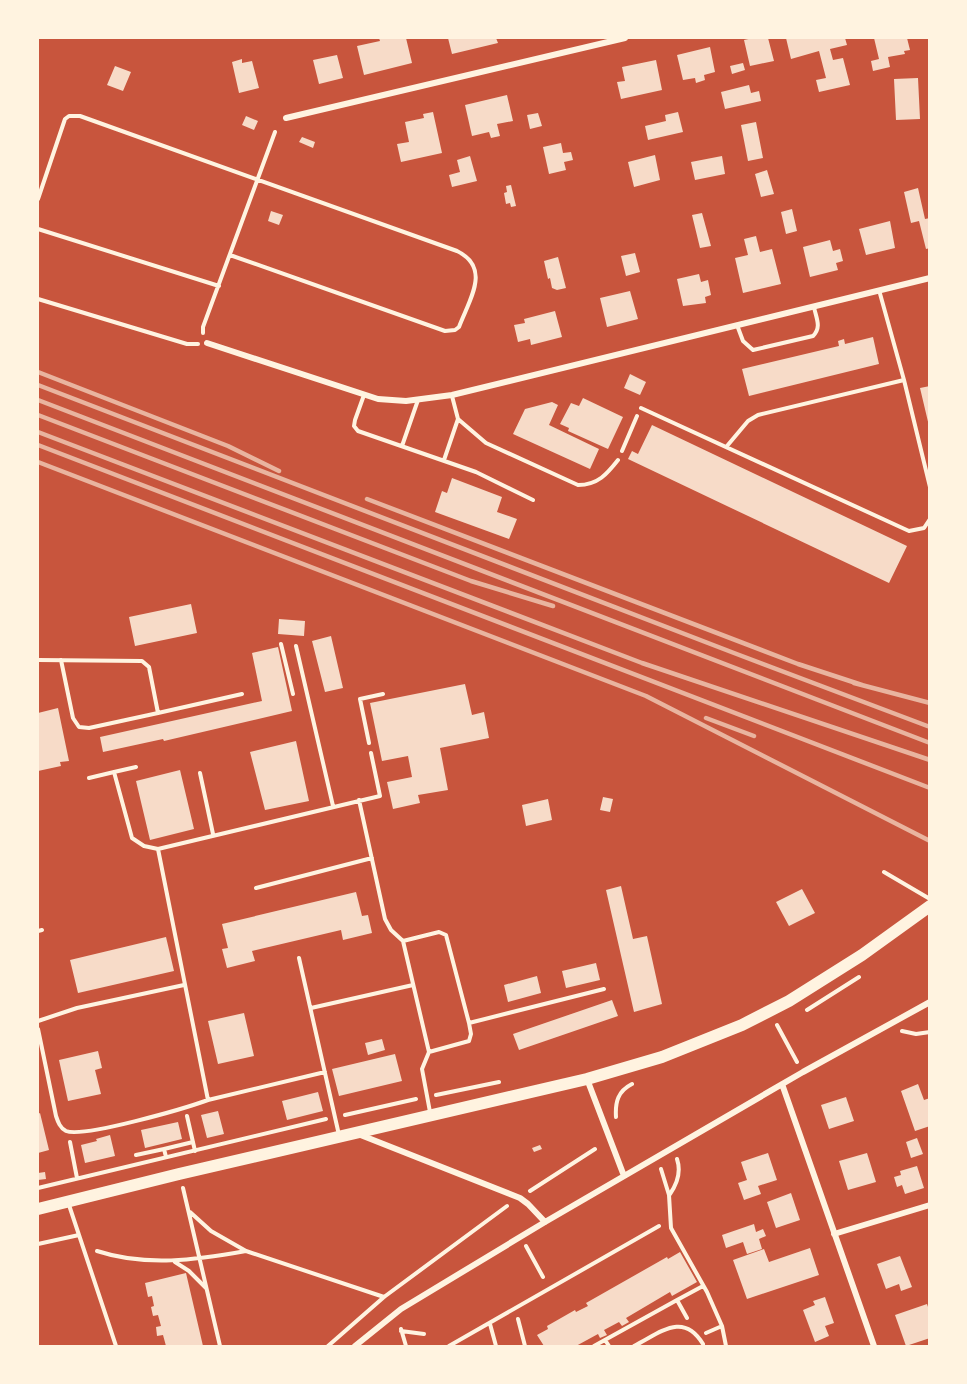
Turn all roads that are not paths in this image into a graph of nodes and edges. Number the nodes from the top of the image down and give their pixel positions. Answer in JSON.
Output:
{"nodes":[{"id":1,"x":625,"y":38,"type":"edge"},
{"id":2,"x":286,"y":118,"type":"dead end"},
{"id":3,"x":930,"y":278,"type":"edge"},
{"id":4,"x":878,"y":290,"type":"junction"},
{"id":5,"x":813,"y":306,"type":"junction"},
{"id":6,"x":737,"y":324,"type":"junction"},
{"id":7,"x":207,"y":343,"type":"road end"},
{"id":8,"x":904,"y":380,"type":"junction"},
{"id":9,"x":364,"y":395,"type":"junction"},
{"id":10,"x":452,"y":395,"type":"junction"},
{"id":11,"x":418,"y":400,"type":"junction"},
{"id":12,"x":641,"y":408,"type":"road end"},
{"id":13,"x":458,"y":419,"type":"junction"},
{"id":14,"x":402,"y":446,"type":"junction"},
{"id":15,"x":727,"y":446,"type":"junction"},
{"id":16,"x":444,"y":460,"type":"junction"},
{"id":17,"x":618,"y":460,"type":"road end"},
{"id":18,"x":930,"y":487,"type":"edge"},
{"id":19,"x":533,"y":500,"type":"dead end"},
{"id":20,"x":930,"y":519,"type":"edge"},
{"id":21,"x":296,"y":646,"type":"dead end"},
{"id":22,"x":38,"y":660,"type":"edge"},
{"id":23,"x":61,"y":660,"type":"junction"},
{"id":24,"x":242,"y":694,"type":"dead end"},
{"id":25,"x":158,"y":713,"type":"junction"},
{"id":26,"x":371,"y":753,"type":"road end"},
{"id":27,"x":136,"y":767,"type":"dead end"},
{"id":28,"x":114,"y":772,"type":"junction"},
{"id":29,"x":200,"y":773,"type":"dead end"},
{"id":30,"x":89,"y":777,"type":"dead end"},
{"id":31,"x":359,"y":800,"type":"junction"},
{"id":32,"x":333,"y":806,"type":"junction"},
{"id":33,"x":213,"y":834,"type":"junction"},
{"id":34,"x":158,"y":849,"type":"junction"},
{"id":35,"x":372,"y":858,"type":"junction"},
{"id":36,"x":884,"y":872,"type":"dead end"},
{"id":37,"x":256,"y":888,"type":"dead end"},
{"id":38,"x":930,"y":899,"type":"edge"},
{"id":39,"x":930,"y":906,"type":"edge"},
{"id":40,"x":403,"y":941,"type":"junction"},
{"id":41,"x":299,"y":958,"type":"dead end"},
{"id":42,"x":184,"y":985,"type":"junction"},
{"id":43,"x":413,"y":985,"type":"junction"},
{"id":44,"x":604,"y":989,"type":"dead end"},
{"id":45,"x":930,"y":1002,"type":"edge"},
{"id":46,"x":311,"y":1008,"type":"junction"},
{"id":47,"x":38,"y":1021,"type":"edge"},
{"id":48,"x":469,"y":1023,"type":"junction"},
{"id":49,"x":38,"y":1029,"type":"edge"},
{"id":50,"x":429,"y":1052,"type":"junction"},
{"id":51,"x":325,"y":1072,"type":"junction"},
{"id":52,"x":587,"y":1079,"type":"junction"},
{"id":53,"x":782,"y":1084,"type":"junction"},
{"id":54,"x":208,"y":1100,"type":"junction"},
{"id":55,"x":431,"y":1115,"type":"junction"},
{"id":56,"x":354,"y":1133,"type":"junction"},
{"id":57,"x":339,"y":1136,"type":"junction"},
{"id":58,"x":624,"y":1176,"type":"junction"},
{"id":59,"x":68,"y":1202,"type":"junction"},
{"id":60,"x":930,"y":1205,"type":"edge"},
{"id":61,"x":38,"y":1209,"type":"edge"},
{"id":62,"x":545,"y":1222,"type":"junction"},
{"id":63,"x":659,"y":1226,"type":"dead end"},
{"id":64,"x":834,"y":1234,"type":"junction"},
{"id":65,"x":79,"y":1235,"type":"junction"},
{"id":66,"x":38,"y":1244,"type":"edge"},
{"id":67,"x":490,"y":1324,"type":"junction"},
{"id":68,"x":703,"y":1344,"type":"dead end"},
{"id":69,"x":116,"y":1347,"type":"edge"},
{"id":70,"x":355,"y":1347,"type":"edge"},
{"id":71,"x":449,"y":1347,"type":"edge"},
{"id":72,"x":496,"y":1347,"type":"edge"},
{"id":73,"x":634,"y":1347,"type":"edge"},
{"id":74,"x":874,"y":1347,"type":"edge"}],
"edges":[{"from":1,"to":2,"type":"street"},
{"from":3,"to":4,"type":"street"},
{"from":4,"to":5,"type":"street"},
{"from":4,"to":8,"type":"lane"},
{"from":5,"to":6,"type":"street"},
{"from":5,"to":6,"type":"lane"},
{"from":6,"to":10,"type":"street"},
{"from":7,"to":9,"type":"street"},
{"from":8,"to":15,"type":"lane"},
{"from":8,"to":18,"type":"lane"},
{"from":9,"to":11,"type":"street"},
{"from":9,"to":14,"type":"lane"},
{"from":10,"to":11,"type":"street"},
{"from":10,"to":13,"type":"lane"},
{"from":11,"to":14,"type":"lane"},
{"from":12,"to":15,"type":"lane"},
{"from":13,"to":16,"type":"lane"},
{"from":13,"to":17,"type":"lane"},
{"from":14,"to":16,"type":"lane"},
{"from":15,"to":20,"type":"lane"},
{"from":16,"to":19,"type":"lane"},
{"from":21,"to":32,"type":"lane"},
{"from":22,"to":23,"type":"lane"},
{"from":23,"to":25,"type":"lane"},
{"from":23,"to":25,"type":"lane"},
{"from":24,"to":25,"type":"lane"},
{"from":26,"to":31,"type":"lane"},
{"from":27,"to":28,"type":"lane"},
{"from":28,"to":30,"type":"lane"},
{"from":28,"to":34,"type":"lane"},
{"from":29,"to":33,"type":"lane"},
{"from":31,"to":32,"type":"lane"},
{"from":31,"to":35,"type":"lane"},
{"from":32,"to":33,"type":"lane"},
{"from":33,"to":34,"type":"lane"},
{"from":34,"to":42,"type":"lane"},
{"from":35,"to":37,"type":"lane"},
{"from":35,"to":40,"type":"lane"},
{"from":36,"to":38,"type":"lane"},
{"from":39,"to":52,"type":"main road"},
{"from":40,"to":43,"type":"lane"},
{"from":40,"to":48,"type":"lane"},
{"from":41,"to":46,"type":"lane"},
{"from":42,"to":47,"type":"lane"},
{"from":42,"to":54,"type":"lane"},
{"from":43,"to":46,"type":"lane"},
{"from":43,"to":50,"type":"lane"},
{"from":44,"to":48,"type":"lane"},
{"from":45,"to":53,"type":"street"},
{"from":46,"to":51,"type":"lane"},
{"from":48,"to":50,"type":"lane"},
{"from":49,"to":54,"type":"lane"},
{"from":50,"to":55,"type":"lane"},
{"from":51,"to":54,"type":"lane"},
{"from":51,"to":57,"type":"lane"},
{"from":52,"to":55,"type":"main road"},
{"from":52,"to":58,"type":"street"},
{"from":53,"to":58,"type":"street"},
{"from":53,"to":64,"type":"street"},
{"from":55,"to":56,"type":"main road"},
{"from":56,"to":57,"type":"main road"},
{"from":56,"to":62,"type":"street"},
{"from":57,"to":59,"type":"main road"},
{"from":58,"to":62,"type":"street"},
{"from":59,"to":61,"type":"main road"},
{"from":59,"to":65,"type":"lane"},
{"from":60,"to":64,"type":"street"},
{"from":62,"to":70,"type":"street"},
{"from":63,"to":67,"type":"lane"},
{"from":64,"to":74,"type":"street"},
{"from":65,"to":66,"type":"lane"},
{"from":65,"to":69,"type":"lane"},
{"from":67,"to":71,"type":"lane"},
{"from":67,"to":72,"type":"lane"},
{"from":68,"to":73,"type":"lane"}]}
